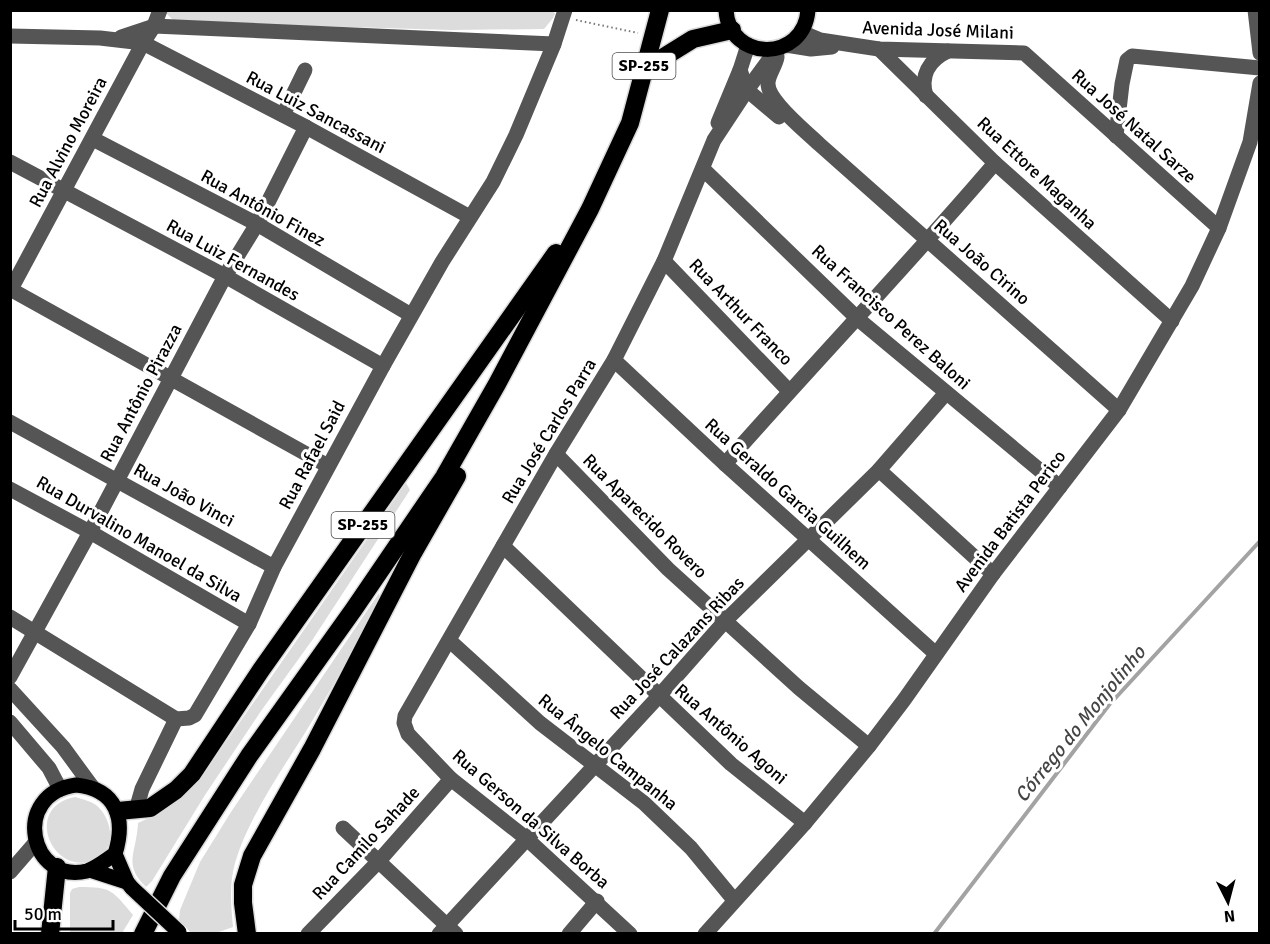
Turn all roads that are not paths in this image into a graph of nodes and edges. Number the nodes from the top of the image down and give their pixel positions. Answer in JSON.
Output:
{"nodes":[{"id":1,"x":160,"y":10,"type":"edge"},
{"id":2,"x":660,"y":10,"type":"edge"},
{"id":3,"x":726,"y":10,"type":"edge"},
{"id":4,"x":808,"y":10,"type":"edge"},
{"id":5,"x":1255,"y":10,"type":"edge"},
{"id":6,"x":563,"y":14,"type":"edge"},
{"id":7,"x":154,"y":26,"type":"junction"},
{"id":8,"x":732,"y":30,"type":"junction"},
{"id":9,"x":801,"y":32,"type":"junction"},
{"id":10,"x":10,"y":36,"type":"edge"},
{"id":11,"x":114,"y":40,"type":"junction"},
{"id":12,"x":143,"y":43,"type":"junction"},
{"id":13,"x":554,"y":44,"type":"junction"},
{"id":14,"x":748,"y":45,"type":"junction"},
{"id":15,"x":850,"y":46,"type":"junction"},
{"id":16,"x":781,"y":48,"type":"junction"},
{"id":17,"x":879,"y":49,"type":"junction"},
{"id":18,"x":948,"y":51,"type":"junction"},
{"id":19,"x":1024,"y":53,"type":"joint"},
{"id":20,"x":1260,"y":53,"type":"edge"},
{"id":21,"x":1260,"y":68,"type":"edge"},
{"id":22,"x":305,"y":70,"type":"dead end"},
{"id":23,"x":643,"y":70,"type":"junction"},
{"id":24,"x":740,"y":70,"type":"junction"},
{"id":25,"x":1260,"y":83,"type":"edge"},
{"id":26,"x":747,"y":90,"type":"junction"},
{"id":27,"x":926,"y":96,"type":"junction"},
{"id":28,"x":283,"y":115,"type":"junction"},
{"id":29,"x":306,"y":127,"type":"junction"},
{"id":30,"x":1116,"y":136,"type":"junction"},
{"id":31,"x":93,"y":139,"type":"junction"},
{"id":32,"x":714,"y":140,"type":"junction"},
{"id":33,"x":819,"y":144,"type":"junction"},
{"id":34,"x":10,"y":162,"type":"edge"},
{"id":35,"x":995,"y":163,"type":"junction"},
{"id":36,"x":703,"y":169,"type":"junction"},
{"id":37,"x":64,"y":190,"type":"junction"},
{"id":38,"x":590,"y":209,"type":"junction"},
{"id":39,"x":470,"y":218,"type":"junction"},
{"id":40,"x":257,"y":224,"type":"junction"},
{"id":41,"x":1219,"y":228,"type":"junction"},
{"id":42,"x":928,"y":241,"type":"junction"},
{"id":43,"x":664,"y":261,"type":"junction"},
{"id":44,"x":225,"y":276,"type":"junction"},
{"id":45,"x":11,"y":290,"type":"edge"},
{"id":46,"x":411,"y":315,"type":"junction"},
{"id":47,"x":858,"y":319,"type":"junction"},
{"id":48,"x":1172,"y":321,"type":"junction"},
{"id":49,"x":614,"y":360,"type":"junction"},
{"id":50,"x":383,"y":366,"type":"junction"},
{"id":51,"x":171,"y":379,"type":"junction"},
{"id":52,"x":497,"y":384,"type":"junction"},
{"id":53,"x":789,"y":391,"type":"junction"},
{"id":54,"x":946,"y":393,"type":"junction"},
{"id":55,"x":1119,"y":410,"type":"junction"},
{"id":56,"x":10,"y":422,"type":"edge"},
{"id":57,"x":556,"y":454,"type":"junction"},
{"id":58,"x":725,"y":464,"type":"junction"},
{"id":59,"x":328,"y":466,"type":"junction"},
{"id":60,"x":879,"y":470,"type":"junction"},
{"id":61,"x":118,"y":481,"type":"junction"},
{"id":62,"x":1060,"y":487,"type":"junction"},
{"id":63,"x":10,"y":489,"type":"edge"},
{"id":64,"x":90,"y":532,"type":"junction"},
{"id":65,"x":809,"y":540,"type":"junction"},
{"id":66,"x":503,"y":546,"type":"junction"},
{"id":67,"x":274,"y":567,"type":"junction"},
{"id":68,"x":993,"y":574,"type":"junction"},
{"id":69,"x":10,"y":616,"type":"edge"},
{"id":70,"x":725,"y":621,"type":"junction"},
{"id":71,"x":249,"y":624,"type":"junction"},
{"id":72,"x":36,"y":632,"type":"junction"},
{"id":73,"x":450,"y":641,"type":"junction"},
{"id":74,"x":936,"y":654,"type":"junction"},
{"id":75,"x":10,"y":677,"type":"edge"},
{"id":76,"x":10,"y":689,"type":"edge"},
{"id":77,"x":659,"y":696,"type":"junction"},
{"id":78,"x":176,"y":719,"type":"junction"},
{"id":79,"x":10,"y":722,"type":"edge"},
{"id":80,"x":408,"y":734,"type":"joint"},
{"id":81,"x":869,"y":746,"type":"junction"},
{"id":82,"x":594,"y":766,"type":"junction"},
{"id":83,"x":451,"y":779,"type":"junction"},
{"id":84,"x":93,"y":788,"type":"junction"},
{"id":85,"x":60,"y":789,"type":"junction"},
{"id":86,"x":136,"y":810,"type":"junction"},
{"id":87,"x":117,"y":811,"type":"junction"},
{"id":88,"x":805,"y":823,"type":"junction"},
{"id":89,"x":343,"y":828,"type":"dead end"},
{"id":90,"x":527,"y":839,"type":"junction"},
{"id":91,"x":36,"y":842,"type":"junction"},
{"id":92,"x":115,"y":854,"type":"junction"},
{"id":93,"x":378,"y":862,"type":"junction"},
{"id":94,"x":57,"y":867,"type":"junction"},
{"id":95,"x":90,"y":870,"type":"junction"},
{"id":96,"x":10,"y":872,"type":"edge"},
{"id":97,"x":130,"y":885,"type":"junction"},
{"id":98,"x":734,"y":900,"type":"junction"},
{"id":99,"x":597,"y":901,"type":"junction"},
{"id":100,"x":447,"y":931,"type":"edge"},
{"id":101,"x":50,"y":933,"type":"edge"},
{"id":102,"x":143,"y":933,"type":"edge"},
{"id":103,"x":179,"y":933,"type":"edge"},
{"id":104,"x":246,"y":933,"type":"edge"},
{"id":105,"x":308,"y":933,"type":"edge"},
{"id":106,"x":569,"y":933,"type":"edge"},
{"id":107,"x":630,"y":933,"type":"edge"},
{"id":108,"x":705,"y":933,"type":"edge"}],
"edges":[{"from":1,"to":7,"type":"street","name":"Rua Alvino Moreira"},
{"from":2,"to":23,"type":"highway","number":"SP-255"},
{"from":3,"to":8,"type":"main road"},
{"from":4,"to":9,"type":"main road"},
{"from":5,"to":20,"type":"street"},
{"from":6,"to":13,"type":"street","name":"Rua Rafael Said"},
{"from":7,"to":11,"type":"street"},
{"from":7,"to":12,"type":"street","name":"Rua Alvino Moreira"},
{"from":7,"to":13,"type":"street"},
{"from":8,"to":14,"type":"main road"},
{"from":8,"to":23,"type":"highway"},
{"from":9,"to":15,"type":"street","name":"Avenida José Milani"},
{"from":9,"to":16,"type":"main road"},
{"from":10,"to":11,"type":"street"},
{"from":11,"to":12,"type":"street"},
{"from":12,"to":28,"type":"street","name":"Rua Luiz Sancassani"},
{"from":12,"to":31,"type":"street","name":"Rua Alvino Moreira"},
{"from":13,"to":39,"type":"street","name":"Rua Rafael Said"},
{"from":14,"to":16,"type":"main road"},
{"from":14,"to":24,"type":"street","name":"Rua José Carlos Parra"},
{"from":15,"to":16,"type":"street","name":"Avenida José Milani"},
{"from":15,"to":17,"type":"street","name":"Avenida José Milani"},
{"from":16,"to":26,"type":"street","name":"Rua José Carlos Parra"},
{"from":16,"to":33,"type":"street"},
{"from":17,"to":18,"type":"street","name":"Avenida José Milani"},
{"from":17,"to":27,"type":"street","name":"Rua Ettore Maganha"},
{"from":18,"to":19,"type":"street","name":"Avenida José Milani"},
{"from":18,"to":27,"type":"street"},
{"from":19,"to":30,"type":"street","name":"Rua José Natal Sarze"},
{"from":21,"to":30,"type":"street"},
{"from":22,"to":28,"type":"street"},
{"from":23,"to":38,"type":"highway","number":"SP-255"},
{"from":24,"to":26,"type":"street"},
{"from":24,"to":32,"type":"street","name":"Rua José Carlos Parra"},
{"from":25,"to":41,"type":"street","name":"Avenida Batista Perico"},
{"from":26,"to":32,"type":"street","name":"Rua José Carlos Parra"},
{"from":26,"to":33,"type":"street"},
{"from":27,"to":35,"type":"street","name":"Rua Ettore Maganha"},
{"from":28,"to":29,"type":"street","name":"Rua Luiz Sancassani"},
{"from":29,"to":39,"type":"street","name":"Rua Luiz Sancassani"},
{"from":29,"to":40,"type":"street","name":"Rua Antônio Pirazza"},
{"from":30,"to":41,"type":"street","name":"Rua José Natal Sarze"},
{"from":31,"to":37,"type":"street","name":"Rua Alvino Moreira"},
{"from":31,"to":40,"type":"street","name":"Rua Antônio Finez"},
{"from":32,"to":36,"type":"street","name":"Rua José Carlos Parra"},
{"from":33,"to":42,"type":"street","name":"Rua João Cirino"},
{"from":34,"to":37,"type":"street","name":"Rua Luiz Fernandes"},
{"from":35,"to":42,"type":"street"},
{"from":35,"to":48,"type":"street","name":"Rua Ettore Maganha"},
{"from":36,"to":43,"type":"street","name":"Rua José Carlos Parra"},
{"from":36,"to":47,"type":"street","name":"Rua Francisco Perez Baloni"},
{"from":37,"to":44,"type":"street","name":"Rua Luiz Fernandes"},
{"from":37,"to":45,"type":"street","name":"Rua Alvino Moreira"},
{"from":38,"to":52,"type":"highway","number":"SP-255"},
{"from":38,"to":86,"type":"highway","number":"SP-255"},
{"from":39,"to":46,"type":"street","name":"Rua Rafael Said"},
{"from":40,"to":44,"type":"street","name":"Rua Antônio Pirazza"},
{"from":40,"to":46,"type":"street","name":"Rua Antônio Finez"},
{"from":41,"to":48,"type":"street","name":"Avenida Batista Perico"},
{"from":42,"to":47,"type":"street"},
{"from":42,"to":55,"type":"street","name":"Rua João Cirino"},
{"from":43,"to":49,"type":"street","name":"Rua José Carlos Parra"},
{"from":43,"to":53,"type":"street","name":"Rua Arthur Franco"},
{"from":44,"to":50,"type":"street","name":"Rua Luiz Fernandes"},
{"from":44,"to":51,"type":"street","name":"Rua Antônio Pirazza"},
{"from":45,"to":51,"type":"street"},
{"from":46,"to":50,"type":"street","name":"Rua Rafael Said"},
{"from":47,"to":53,"type":"street"},
{"from":47,"to":54,"type":"street","name":"Rua Francisco Perez Baloni"},
{"from":48,"to":55,"type":"street","name":"Avenida Batista Perico"},
{"from":49,"to":57,"type":"street","name":"Rua José Carlos Parra"},
{"from":49,"to":58,"type":"street","name":"Rua Geraldo Garcia Guilhem"},
{"from":50,"to":59,"type":"street","name":"Rua Rafael Said"},
{"from":51,"to":59,"type":"street"},
{"from":51,"to":61,"type":"street","name":"Rua Antônio Pirazza"},
{"from":52,"to":102,"type":"highway","number":"SP-255"},
{"from":52,"to":104,"type":"highway","number":"SP-255"},
{"from":53,"to":58,"type":"street"},
{"from":54,"to":60,"type":"street","name":"Rua José Calazans Ribas"},
{"from":54,"to":62,"type":"street","name":"Rua Francisco Perez Baloni"},
{"from":55,"to":62,"type":"street","name":"Avenida Batista Perico"},
{"from":56,"to":61,"type":"street","name":"Rua João Vinci"},
{"from":57,"to":66,"type":"street","name":"Rua José Carlos Parra"},
{"from":57,"to":70,"type":"street","name":"Rua Aparecido Rovero"},
{"from":58,"to":65,"type":"street","name":"Rua Geraldo Garcia Guilhem"},
{"from":59,"to":67,"type":"street","name":"Rua Rafael Said"},
{"from":60,"to":65,"type":"street","name":"Rua José Calazans Ribas"},
{"from":60,"to":68,"type":"street"},
{"from":61,"to":64,"type":"street","name":"Rua Antônio Pirazza"},
{"from":61,"to":67,"type":"street","name":"Rua João Vinci"},
{"from":62,"to":68,"type":"street","name":"Avenida Batista Perico"},
{"from":63,"to":64,"type":"street","name":"Rua Durvalino Manoel da Silva"},
{"from":64,"to":71,"type":"street","name":"Rua Durvalino Manoel da Silva"},
{"from":64,"to":72,"type":"street","name":"Rua Antônio Pirazza"},
{"from":65,"to":70,"type":"street","name":"Rua José Calazans Ribas"},
{"from":65,"to":74,"type":"street","name":"Rua Geraldo Garcia Guilhem"},
{"from":66,"to":73,"type":"street","name":"Rua José Carlos Parra"},
{"from":66,"to":77,"type":"street","name":"Rua Antônio Agoni"},
{"from":67,"to":71,"type":"street","name":"Rua Rafael Said"},
{"from":68,"to":74,"type":"street","name":"Avenida Batista Perico"},
{"from":69,"to":72,"type":"street"},
{"from":70,"to":77,"type":"street","name":"Rua José Calazans Ribas"},
{"from":70,"to":81,"type":"street","name":"Rua Aparecido Rovero"},
{"from":71,"to":78,"type":"street","name":"Rua Rafael Said"},
{"from":72,"to":75,"type":"street","name":"Rua Antônio Pirazza"},
{"from":72,"to":78,"type":"street"},
{"from":73,"to":80,"type":"street","name":"Rua José Carlos Parra"},
{"from":73,"to":82,"type":"street","name":"Rua Ângelo Campanha"},
{"from":74,"to":81,"type":"street","name":"Avenida Batista Perico"},
{"from":76,"to":84,"type":"street"},
{"from":77,"to":82,"type":"street","name":"Rua José Calazans Ribas"},
{"from":77,"to":88,"type":"street","name":"Rua Antônio Agoni"},
{"from":78,"to":86,"type":"street"},
{"from":79,"to":85,"type":"street"},
{"from":80,"to":83,"type":"street","name":"Rua Gerson da Silva Borba"},
{"from":81,"to":88,"type":"street","name":"Avenida Batista Perico"},
{"from":82,"to":90,"type":"street","name":"Rua José Calazans Ribas"},
{"from":82,"to":98,"type":"street","name":"Rua Ângelo Campanha"},
{"from":83,"to":90,"type":"street","name":"Rua Gerson da Silva Borba"},
{"from":83,"to":93,"type":"street","name":"Rua Camilo Sahade"},
{"from":84,"to":85,"type":"main road"},
{"from":84,"to":87,"type":"main road"},
{"from":85,"to":91,"type":"main road"},
{"from":86,"to":87,"type":"highway","number":"SP-255"},
{"from":87,"to":92,"type":"main road"},
{"from":88,"to":98,"type":"street","name":"Avenida Batista Perico"},
{"from":89,"to":93,"type":"street"},
{"from":90,"to":99,"type":"street","name":"Rua Gerson da Silva Borba"},
{"from":90,"to":100,"type":"street","name":"Rua José Calazans Ribas"},
{"from":91,"to":94,"type":"main road"},
{"from":91,"to":96,"type":"street"},
{"from":92,"to":95,"type":"main road"},
{"from":92,"to":97,"type":"main road"},
{"from":93,"to":100,"type":"street"},
{"from":93,"to":105,"type":"street","name":"Rua Camilo Sahade"},
{"from":94,"to":95,"type":"main road"},
{"from":94,"to":101,"type":"highway"},
{"from":95,"to":97,"type":"main road"},
{"from":97,"to":103,"type":"main road","bridge":true},
{"from":98,"to":108,"type":"street","name":"Avenida Batista Perico"},
{"from":99,"to":106,"type":"street"},
{"from":99,"to":107,"type":"street","name":"Rua Gerson da Silva Borba"}]}
